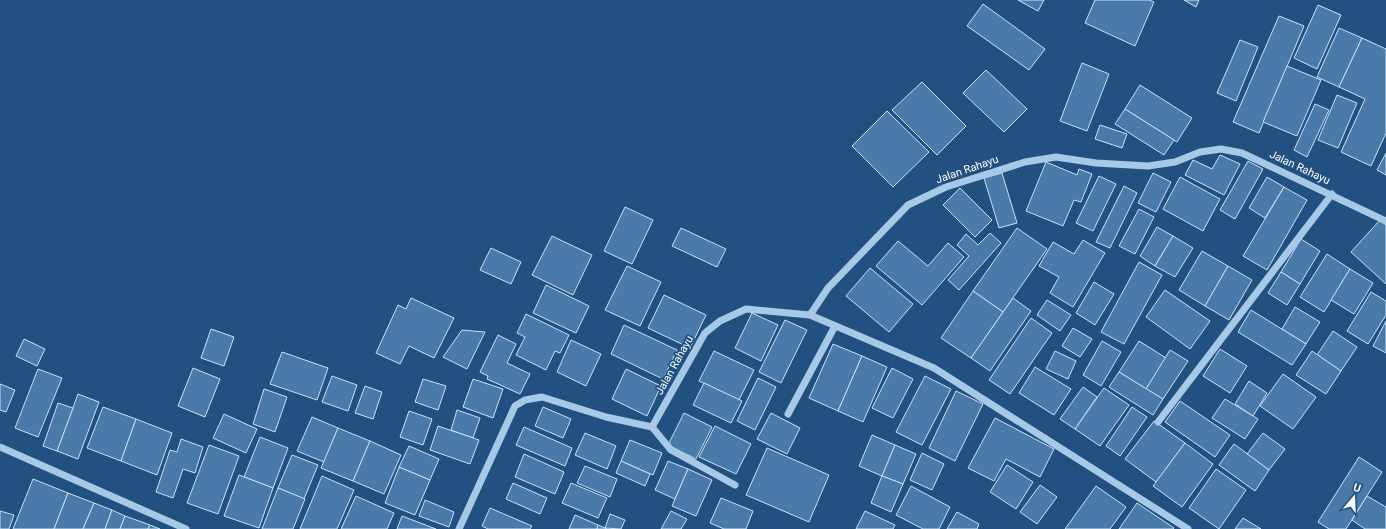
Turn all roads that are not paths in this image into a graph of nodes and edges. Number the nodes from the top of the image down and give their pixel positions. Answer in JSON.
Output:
{"nodes":[{"id":1,"x":1332,"y":194,"type":"junction"},
{"id":2,"x":1386,"y":221,"type":"edge"},
{"id":3,"x":810,"y":315,"type":"junction"},
{"id":4,"x":835,"y":326,"type":"junction"},
{"id":5,"x":788,"y":414,"type":"dead end"},
{"id":6,"x":1158,"y":422,"type":"dead end"},
{"id":7,"x":652,"y":427,"type":"junction"},
{"id":8,"x":0,"y":447,"type":"edge"},
{"id":9,"x":735,"y":485,"type":"dead end"},
{"id":10,"x":186,"y":529,"type":"edge"},
{"id":11,"x":460,"y":529,"type":"edge"},
{"id":12,"x":1188,"y":529,"type":"edge"}],
"edges":[{"from":1,"to":2,"type":"street","name":"Jalan Rahayu"},
{"from":1,"to":3,"type":"street","name":"Jalan Rahayu"},
{"from":1,"to":6,"type":"street"},
{"from":3,"to":4,"type":"street"},
{"from":3,"to":7,"type":"street","name":"Jalan Rahayu"},
{"from":4,"to":5,"type":"street"},
{"from":4,"to":12,"type":"street"},
{"from":7,"to":9,"type":"street"},
{"from":7,"to":11,"type":"street"},
{"from":8,"to":10,"type":"street"}]}
